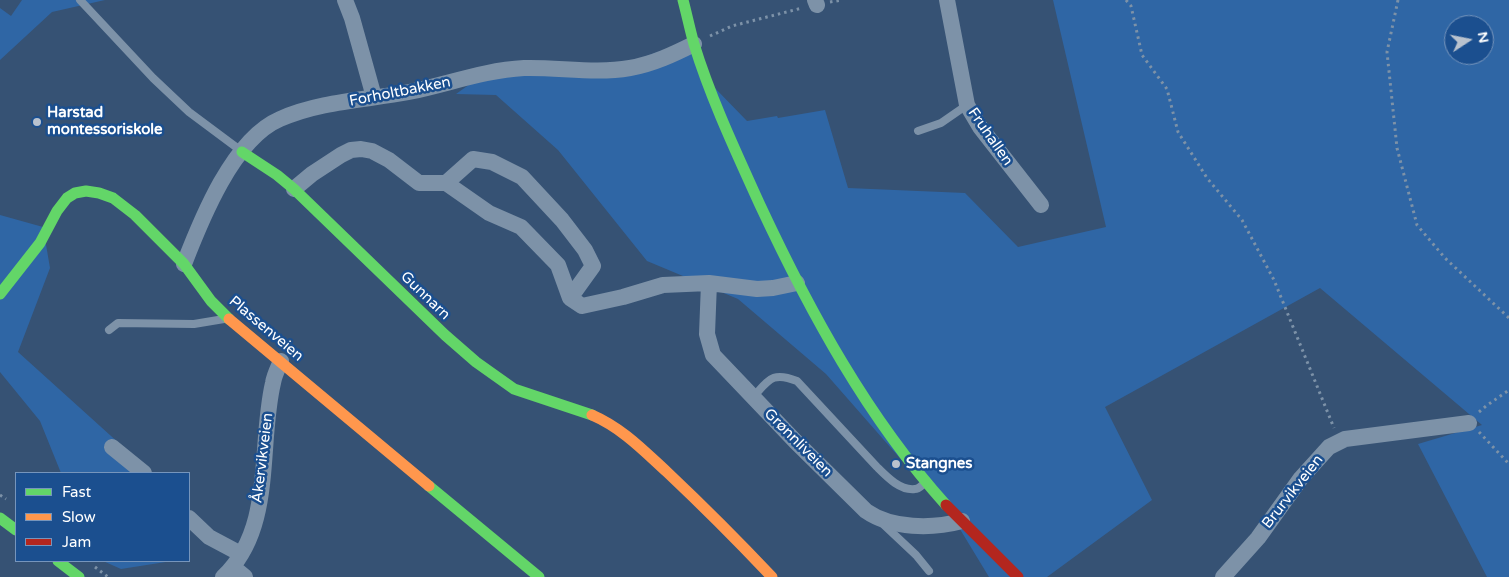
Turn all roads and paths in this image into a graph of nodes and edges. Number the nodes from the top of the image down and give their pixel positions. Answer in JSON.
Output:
{"nodes":[{"id":1,"x":80,"y":0,"type":"edge"},
{"id":2,"x":345,"y":0,"type":"edge"},
{"id":3,"x":683,"y":0,"type":"edge"},
{"id":4,"x":842,"y":0,"type":"edge"},
{"id":5,"x":947,"y":0,"type":"edge"},
{"id":6,"x":1126,"y":0,"type":"edge"},
{"id":7,"x":1398,"y":0,"type":"edge"},
{"id":8,"x":816,"y":2,"type":"edge"},
{"id":9,"x":694,"y":44,"type":"junction"},
{"id":10,"x":374,"y":98,"type":"junction"},
{"id":11,"x":967,"y":105,"type":"junction"},
{"id":12,"x":918,"y":131,"type":"dead end"},
{"id":13,"x":242,"y":152,"type":"junction"},
{"id":14,"x":446,"y":183,"type":"junction"},
{"id":15,"x":294,"y":189,"type":"junction"},
{"id":16,"x":1041,"y":205,"type":"dead end"},
{"id":17,"x":184,"y":264,"type":"junction"},
{"id":18,"x":709,"y":283,"type":"junction"},
{"id":19,"x":797,"y":283,"type":"junction"},
{"id":20,"x":0,"y":294,"type":"edge"},
{"id":21,"x":570,"y":298,"type":"junction"},
{"id":22,"x":1509,"y":318,"type":"edge"},
{"id":23,"x":229,"y":319,"type":"junction"},
{"id":24,"x":109,"y":330,"type":"dead end"},
{"id":25,"x":281,"y":361,"type":"junction"},
{"id":26,"x":1509,"y":390,"type":"edge"},
{"id":27,"x":753,"y":397,"type":"junction"},
{"id":28,"x":1469,"y":423,"type":"junction"},
{"id":29,"x":1340,"y":442,"type":"junction"},
{"id":30,"x":112,"y":447,"type":"dead end"},
{"id":31,"x":1509,"y":464,"type":"edge"},
{"id":32,"x":143,"y":472,"type":"edge"},
{"id":33,"x":926,"y":482,"type":"junction"},
{"id":34,"x":872,"y":515,"type":"junction"},
{"id":35,"x":0,"y":518,"type":"edge"},
{"id":36,"x":190,"y":519,"type":"edge"},
{"id":37,"x":962,"y":522,"type":"junction"},
{"id":38,"x":15,"y":529,"type":"edge"},
{"id":39,"x":59,"y":562,"type":"edge"},
{"id":40,"x":235,"y":569,"type":"edge"},
{"id":41,"x":929,"y":571,"type":"dead end"},
{"id":42,"x":79,"y":577,"type":"edge"},
{"id":43,"x":539,"y":577,"type":"edge"},
{"id":44,"x":772,"y":577,"type":"edge"},
{"id":45,"x":1018,"y":577,"type":"edge"},
{"id":46,"x":1223,"y":577,"type":"edge"}],
"edges":[{"from":1,"to":13,"type":"lane","name":"Gunnarn"},
{"from":2,"to":10,"type":"street"},
{"from":3,"to":9,"type":"street"},
{"from":4,"to":8,"type":"path"},
{"from":5,"to":11,"type":"street","name":"Fruhallen"},
{"from":6,"to":29,"type":"path"},
{"from":7,"to":22,"type":"path"},
{"from":8,"to":9,"type":"path"},
{"from":9,"to":10,"type":"street","name":"Forholtbakken"},
{"from":9,"to":19,"type":"street"},
{"from":10,"to":13,"type":"street","name":"Forholtbakken"},
{"from":11,"to":12,"type":"lane"},
{"from":11,"to":16,"type":"street","name":"Fruhallen"},
{"from":13,"to":15,"type":"street","name":"Gunnarn"},
{"from":13,"to":17,"type":"street","name":"Forholtbakken"},
{"from":14,"to":15,"type":"street"},
{"from":14,"to":21,"type":"street"},
{"from":14,"to":21,"type":"street"},
{"from":15,"to":44,"type":"street","name":"Gunnarn"},
{"from":17,"to":20,"type":"street","name":"Plassenveien"},
{"from":17,"to":23,"type":"street","name":"Plassenveien"},
{"from":18,"to":19,"type":"street"},
{"from":18,"to":21,"type":"street"},
{"from":18,"to":27,"type":"street","name":"Grønnliveien"},
{"from":19,"to":33,"type":"street"},
{"from":23,"to":24,"type":"lane"},
{"from":23,"to":25,"type":"street","name":"Plassenveien"},
{"from":25,"to":40,"type":"street","name":"Åkervikveien"},
{"from":25,"to":43,"type":"street","name":"Plassenveien"},
{"from":26,"to":28,"type":"path"},
{"from":27,"to":33,"type":"lane"},
{"from":27,"to":34,"type":"street","name":"Grønnliveien"},
{"from":28,"to":29,"type":"street","name":"Brurvikveien"},
{"from":28,"to":31,"type":"path"},
{"from":29,"to":46,"type":"street","name":"Brurvikveien"},
{"from":30,"to":32,"type":"street"},
{"from":33,"to":37,"type":"street"},
{"from":34,"to":37,"type":"street","name":"Grønnliveien"},
{"from":34,"to":41,"type":"lane"},
{"from":35,"to":38,"type":"street"},
{"from":36,"to":40,"type":"street","name":"Åkervikveien"},
{"from":37,"to":45,"type":"street"},
{"from":39,"to":42,"type":"street"}]}
